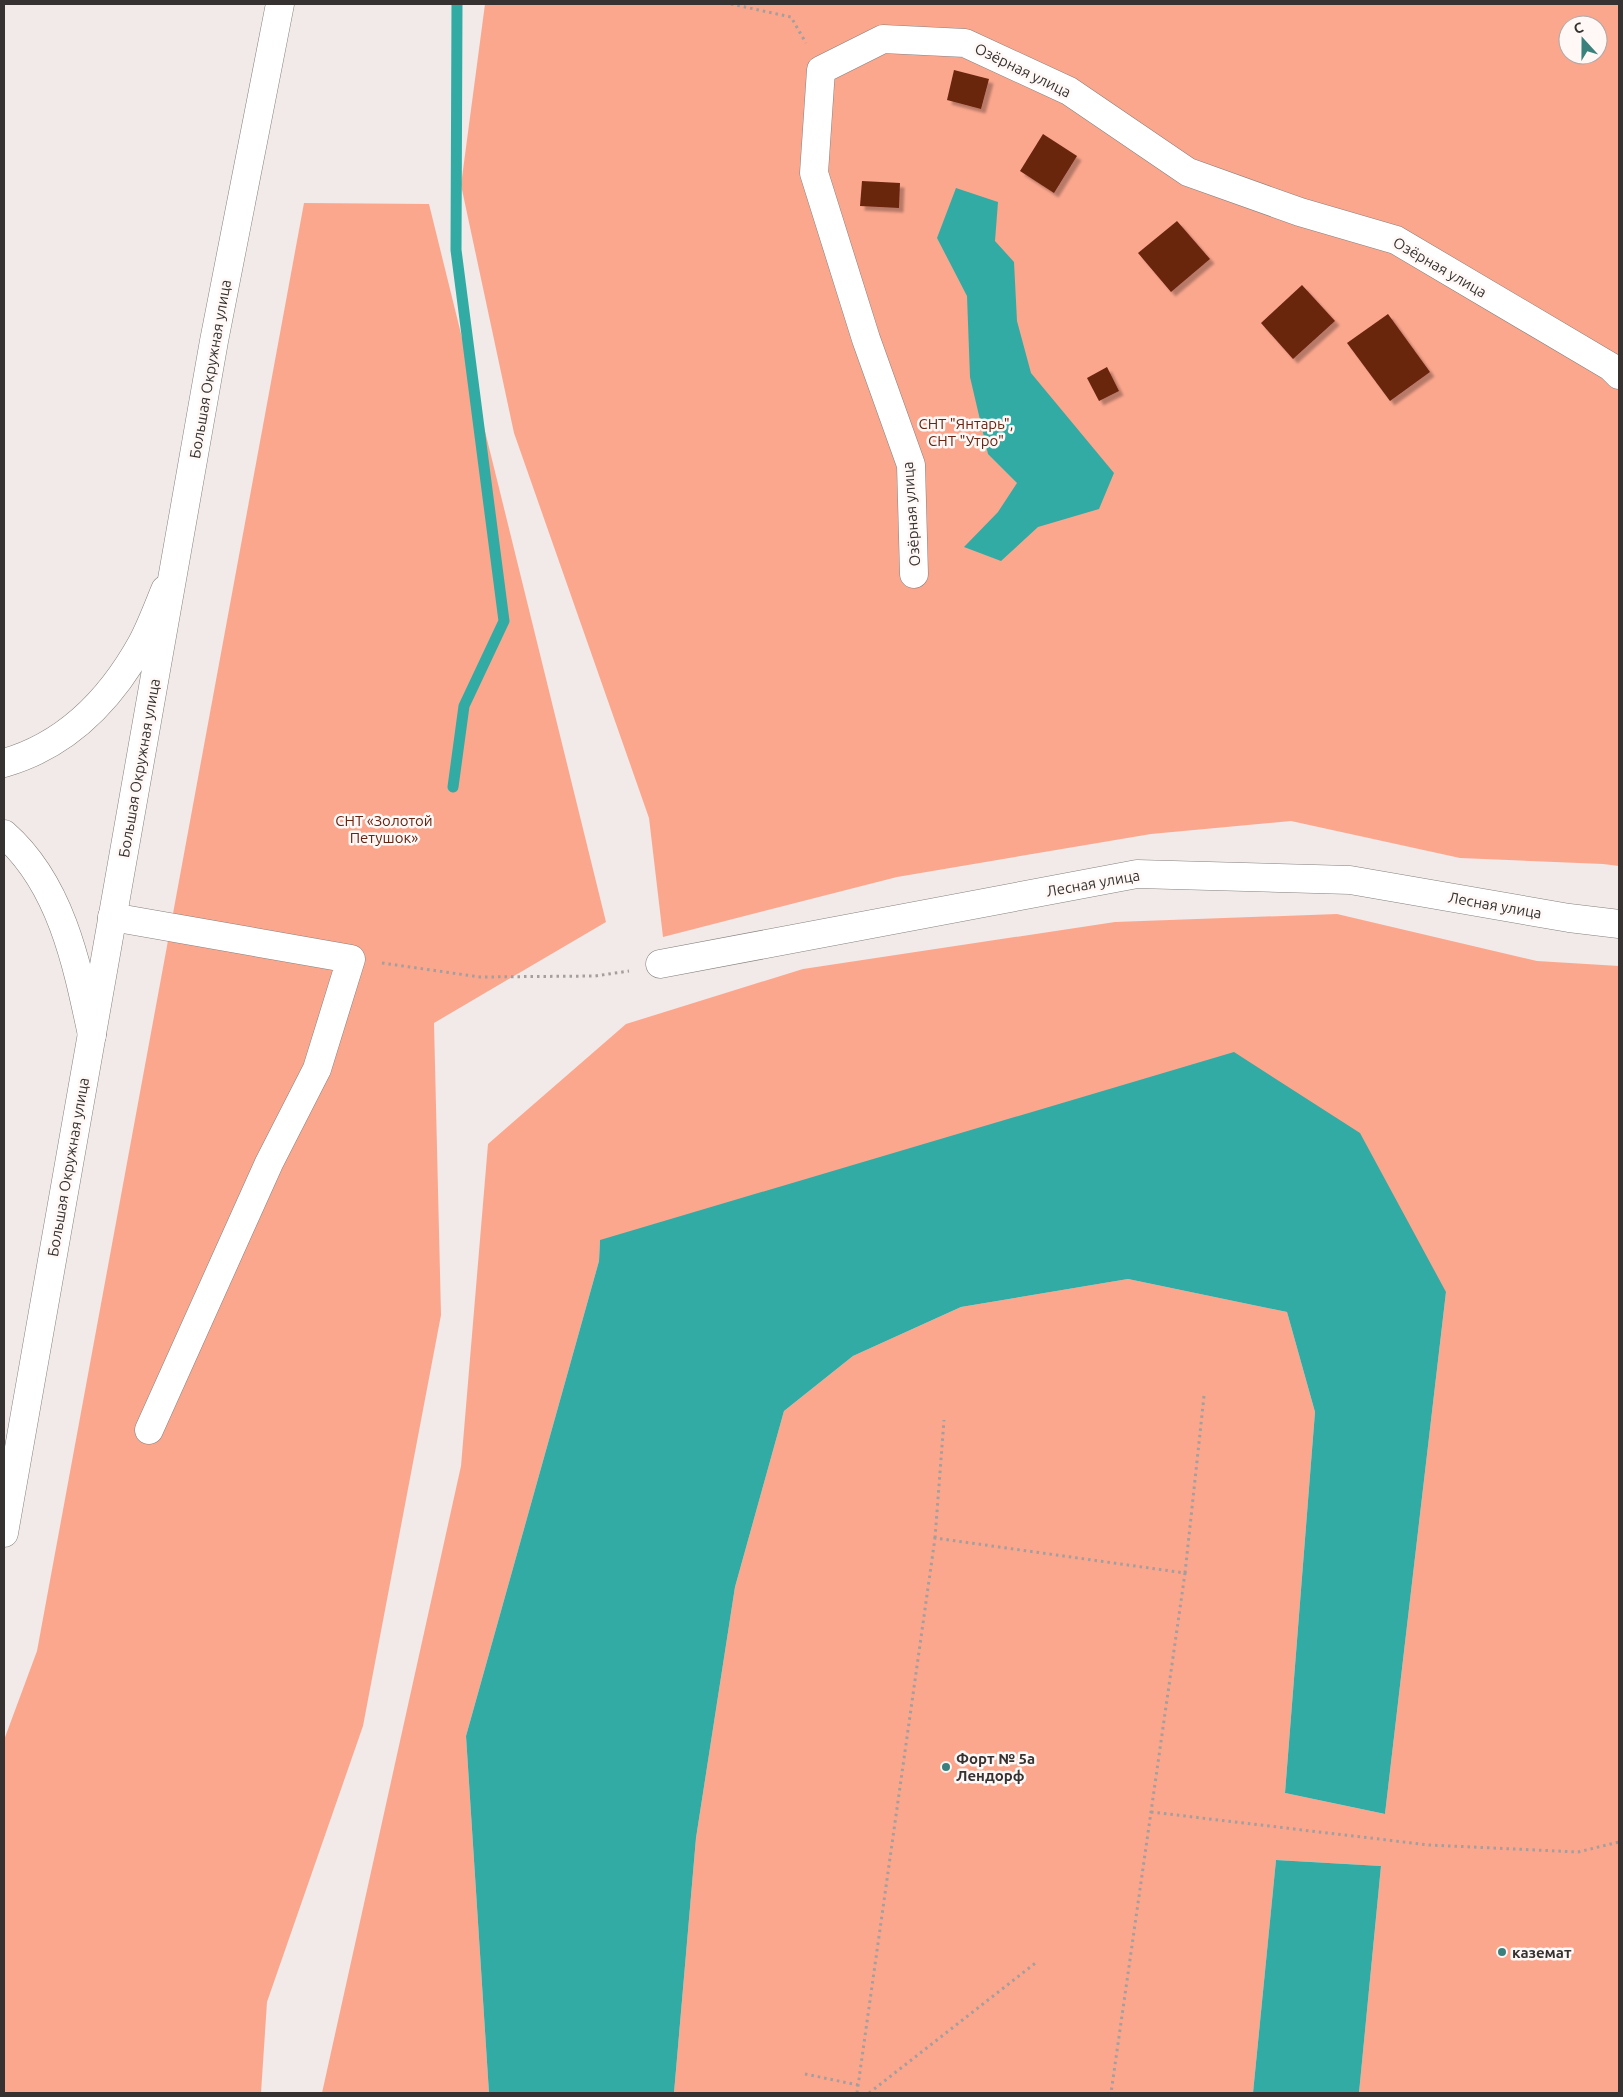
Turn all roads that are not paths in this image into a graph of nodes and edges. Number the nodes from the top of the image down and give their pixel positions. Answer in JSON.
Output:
{"nodes":[{"id":1,"x":280,"y":4,"type":"edge"},
{"id":2,"x":1619,"y":375,"type":"edge"},
{"id":3,"x":175,"y":568,"type":"junction"},
{"id":4,"x":914,"y":574,"type":"dead end"},
{"id":5,"x":4,"y":764,"type":"edge"},
{"id":6,"x":4,"y":834,"type":"edge"},
{"id":7,"x":112,"y":917,"type":"junction"},
{"id":8,"x":1619,"y":924,"type":"edge"},
{"id":9,"x":660,"y":964,"type":"road end"},
{"id":10,"x":92,"y":1035,"type":"junction"},
{"id":11,"x":149,"y":1430,"type":"dead end"},
{"id":12,"x":4,"y":1533,"type":"edge"}],
"edges":[{"from":1,"to":3,"type":"main road","name":"Большая Окружная улица"},
{"from":2,"to":4,"type":"main road","name":"Озёрная улица"},
{"from":3,"to":5,"type":"main road"},
{"from":3,"to":7,"type":"main road","name":"Большая Окружная улица"},
{"from":6,"to":10,"type":"main road"},
{"from":7,"to":10,"type":"main road","name":"Большая Окружная улица"},
{"from":7,"to":11,"type":"main road"},
{"from":8,"to":9,"type":"main road","name":"Лесная улица"},
{"from":10,"to":12,"type":"main road","name":"Большая Окружная улица"}]}
